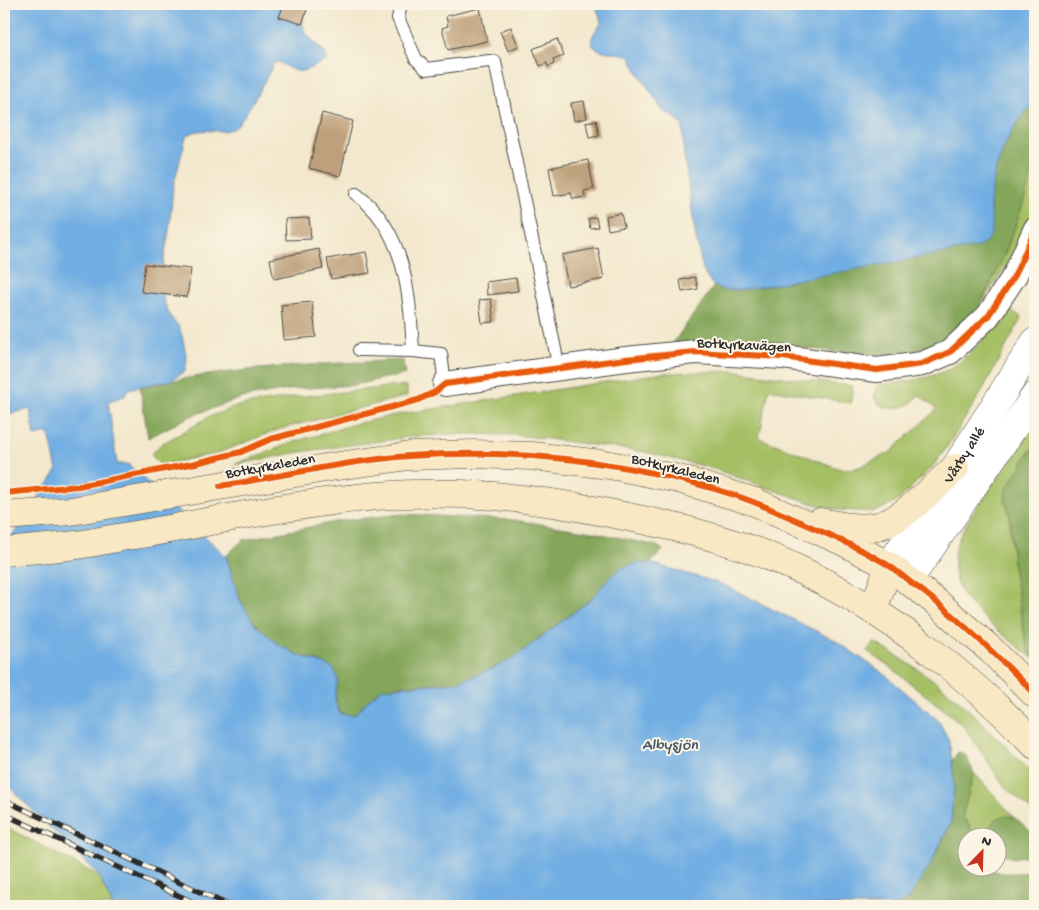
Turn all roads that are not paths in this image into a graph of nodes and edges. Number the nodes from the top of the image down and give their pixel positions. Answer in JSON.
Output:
{"nodes":[{"id":1,"x":402,"y":4,"type":"edge"},
{"id":2,"x":356,"y":194,"type":"dead end"},
{"id":3,"x":1035,"y":230,"type":"edge"},
{"id":4,"x":1035,"y":342,"type":"edge"},
{"id":5,"x":358,"y":350,"type":"dead end"},
{"id":6,"x":414,"y":351,"type":"junction"},
{"id":7,"x":559,"y":368,"type":"junction"},
{"id":8,"x":445,"y":384,"type":"joint"},
{"id":9,"x":1035,"y":396,"type":"edge"},
{"id":10,"x":955,"y":468,"type":"junction"},
{"id":11,"x":4,"y":516,"type":"edge"},
{"id":12,"x":790,"y":517,"type":"junction"},
{"id":13,"x":4,"y":552,"type":"edge"},
{"id":14,"x":899,"y":573,"type":"junction"},
{"id":15,"x":873,"y":610,"type":"junction"},
{"id":16,"x":1028,"y":686,"type":"edge"},
{"id":17,"x":1035,"y":745,"type":"edge"}],
"edges":[{"from":1,"to":7,"type":"lane"},
{"from":2,"to":6,"type":"lane"},
{"from":3,"to":7,"type":"street","name":"Botkyrkavägen"},
{"from":4,"to":10,"type":"street","name":"Vårby allé"},
{"from":5,"to":6,"type":"lane"},
{"from":6,"to":8,"type":"lane"},
{"from":7,"to":8,"type":"street","name":"Botkyrkavägen"},
{"from":9,"to":14,"type":"street","name":"Vårby allé"},
{"from":10,"to":12,"type":"main road"},
{"from":10,"to":14,"type":"street","name":"Vårby allé"},
{"from":11,"to":12,"type":"main road","name":"Botkyrkaleden"},
{"from":12,"to":14,"type":"main road","name":"Botkyrkaleden"},
{"from":13,"to":15,"type":"main road"},
{"from":14,"to":15,"type":"main road"},
{"from":14,"to":16,"type":"main road","name":"Botkyrkaleden"},
{"from":15,"to":17,"type":"main road"}]}
